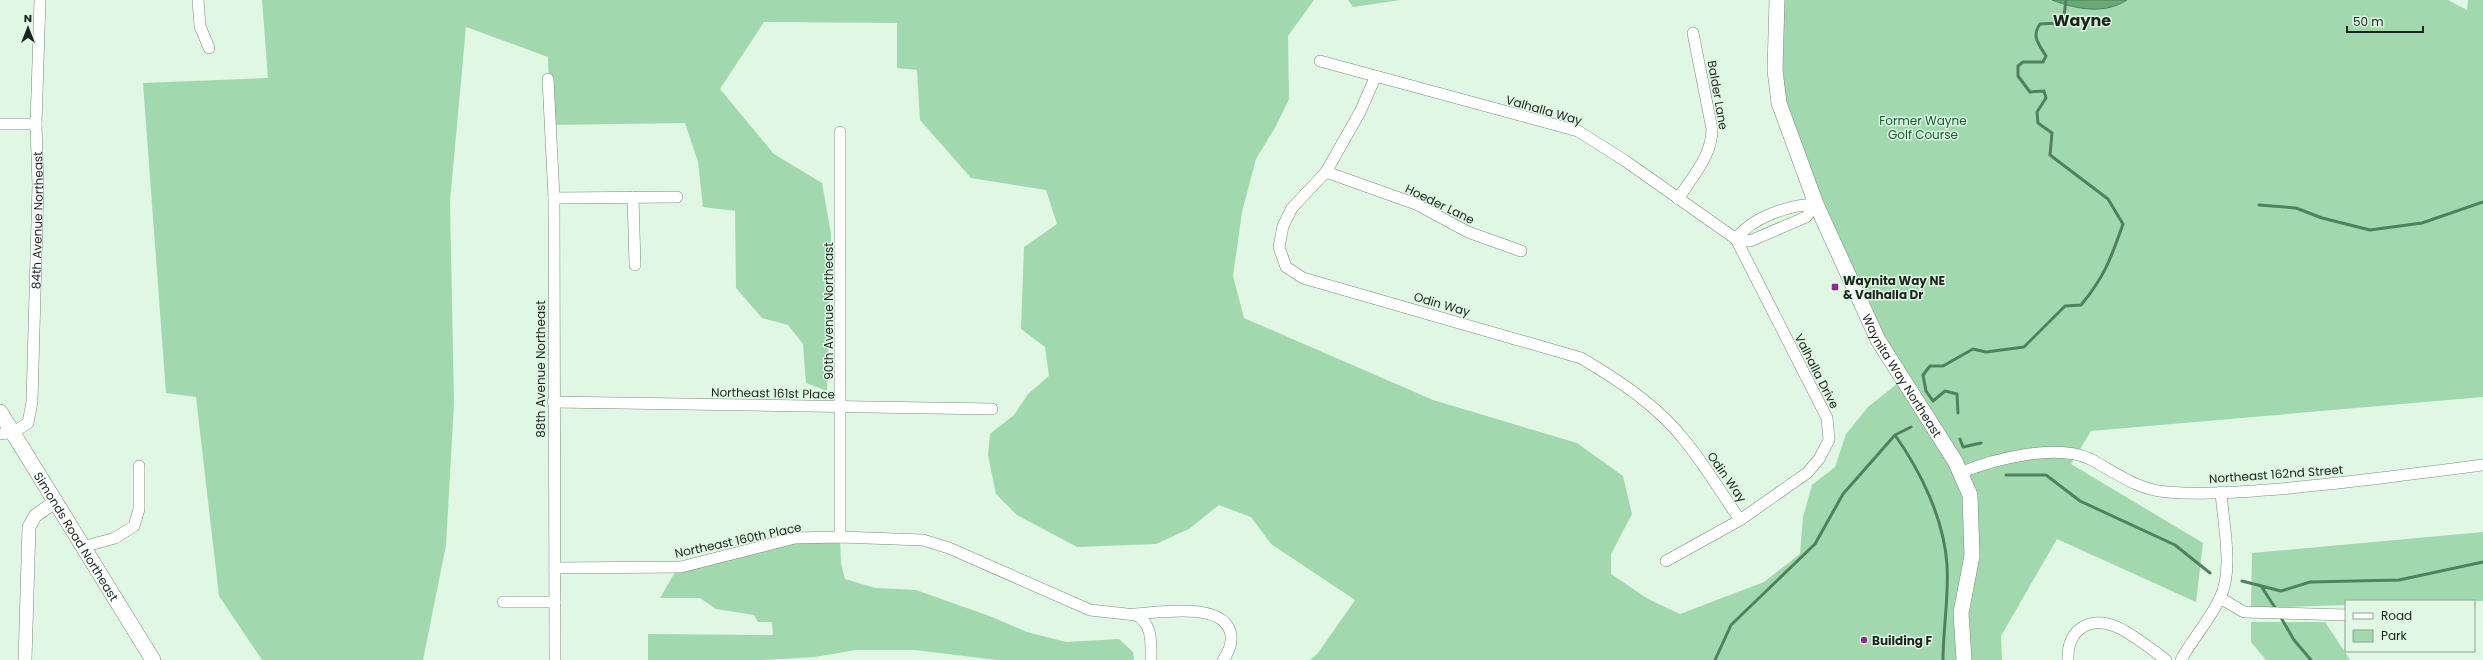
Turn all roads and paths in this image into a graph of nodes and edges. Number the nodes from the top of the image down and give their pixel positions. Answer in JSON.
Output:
{"nodes":[{"id":1,"x":40,"y":0,"type":"edge"},
{"id":2,"x":198,"y":0,"type":"edge"},
{"id":3,"x":1777,"y":2,"type":"edge"},
{"id":4,"x":1693,"y":33,"type":"dead end"},
{"id":5,"x":209,"y":48,"type":"dead end"},
{"id":6,"x":1320,"y":61,"type":"dead end"},
{"id":7,"x":1375,"y":78,"type":"junction"},
{"id":8,"x":548,"y":79,"type":"dead end"},
{"id":9,"x":0,"y":124,"type":"edge"},
{"id":10,"x":36,"y":124,"type":"junction"},
{"id":11,"x":840,"y":132,"type":"dead end"},
{"id":12,"x":1326,"y":172,"type":"junction"},
{"id":13,"x":633,"y":197,"type":"junction"},
{"id":14,"x":677,"y":197,"type":"dead end"},
{"id":15,"x":554,"y":198,"type":"junction"},
{"id":16,"x":1678,"y":199,"type":"junction"},
{"id":17,"x":1816,"y":204,"type":"junction"},
{"id":18,"x":1736,"y":239,"type":"junction"},
{"id":19,"x":1521,"y":251,"type":"dead end"},
{"id":20,"x":635,"y":265,"type":"dead end"},
{"id":21,"x":553,"y":402,"type":"junction"},
{"id":22,"x":841,"y":407,"type":"junction"},
{"id":23,"x":992,"y":409,"type":"dead end"},
{"id":24,"x":0,"y":412,"type":"edge"},
{"id":25,"x":7,"y":433,"type":"edge"},
{"id":26,"x":2483,"y":465,"type":"edge"},
{"id":27,"x":139,"y":466,"type":"dead end"},
{"id":28,"x":1960,"y":473,"type":"junction"},
{"id":29,"x":2221,"y":492,"type":"junction"},
{"id":30,"x":56,"y":502,"type":"junction"},
{"id":31,"x":1740,"y":520,"type":"junction"},
{"id":32,"x":840,"y":537,"type":"junction"},
{"id":33,"x":83,"y":547,"type":"junction"},
{"id":34,"x":1666,"y":561,"type":"dead end"},
{"id":35,"x":555,"y":568,"type":"junction"},
{"id":36,"x":2220,"y":598,"type":"junction"},
{"id":37,"x":503,"y":602,"type":"dead end"},
{"id":38,"x":555,"y":602,"type":"junction"},
{"id":39,"x":1128,"y":614,"type":"junction"},
{"id":40,"x":2345,"y":615,"type":"edge"},
{"id":41,"x":25,"y":660,"type":"edge"},
{"id":42,"x":153,"y":660,"type":"edge"},
{"id":43,"x":555,"y":660,"type":"edge"},
{"id":44,"x":1150,"y":660,"type":"edge"},
{"id":45,"x":1223,"y":660,"type":"edge"},
{"id":46,"x":1964,"y":660,"type":"edge"},
{"id":47,"x":2068,"y":660,"type":"edge"},
{"id":48,"x":2166,"y":660,"type":"edge"},
{"id":49,"x":2181,"y":660,"type":"edge"}],
"edges":[{"from":1,"to":10,"type":"street","name":"84th Avenue Northeast"},
{"from":2,"to":5,"type":"street"},
{"from":3,"to":17,"type":"main road","name":"Waynita Way Northeast"},
{"from":4,"to":16,"type":"street","name":"Balder Lane"},
{"from":6,"to":7,"type":"street","name":"Valhalla Way"},
{"from":7,"to":12,"type":"street","name":"Odin Way"},
{"from":7,"to":16,"type":"street","name":"Valhalla Way"},
{"from":8,"to":15,"type":"street","name":"88th Avenue Northeast"},
{"from":9,"to":10,"type":"street"},
{"from":10,"to":25,"type":"street","name":"84th Avenue Northeast"},
{"from":11,"to":22,"type":"street","name":"90th Avenue Northeast"},
{"from":12,"to":19,"type":"street","name":"Hoeder Lane"},
{"from":12,"to":31,"type":"street","name":"Odin Way"},
{"from":13,"to":14,"type":"street"},
{"from":13,"to":15,"type":"street"},
{"from":13,"to":20,"type":"street"},
{"from":15,"to":21,"type":"street","name":"88th Avenue Northeast"},
{"from":16,"to":18,"type":"street","name":"Valhalla Way"},
{"from":17,"to":18,"type":"street"},
{"from":17,"to":28,"type":"main road","name":"Waynita Way Northeast"},
{"from":18,"to":31,"type":"street","name":"Valhalla Drive"},
{"from":21,"to":22,"type":"street","name":"Northeast 161st Place"},
{"from":21,"to":35,"type":"street","name":"88th Avenue Northeast"},
{"from":22,"to":23,"type":"street","name":"Northeast 161st Place"},
{"from":22,"to":32,"type":"street","name":"90th Avenue Northeast"},
{"from":24,"to":25,"type":"main road","name":"Simonds Road Northeast"},
{"from":25,"to":30,"type":"main road","name":"Simonds Road Northeast"},
{"from":26,"to":29,"type":"street","name":"Northeast 162nd Street"},
{"from":27,"to":33,"type":"street"},
{"from":28,"to":29,"type":"street","name":"Northeast 162nd Street"},
{"from":28,"to":46,"type":"main road","name":"Waynita Way Northeast"},
{"from":29,"to":36,"type":"street"},
{"from":30,"to":33,"type":"main road","name":"Simonds Road Northeast"},
{"from":30,"to":41,"type":"street"},
{"from":31,"to":34,"type":"street","name":"Valhalla Drive"},
{"from":32,"to":35,"type":"street","name":"Northeast 160th Place"},
{"from":32,"to":39,"type":"street","name":"Northeast 160th Place"},
{"from":33,"to":42,"type":"main road","name":"Simonds Road Northeast"},
{"from":35,"to":38,"type":"street","name":"88th Avenue Northeast"},
{"from":36,"to":40,"type":"street"},
{"from":36,"to":49,"type":"street"},
{"from":37,"to":38,"type":"street"},
{"from":38,"to":43,"type":"street","name":"88th Avenue Northeast"},
{"from":39,"to":44,"type":"street","name":"Northeast 160th Place"},
{"from":39,"to":45,"type":"street","name":"Northeast 160th Place"},
{"from":47,"to":48,"type":"street"}]}
